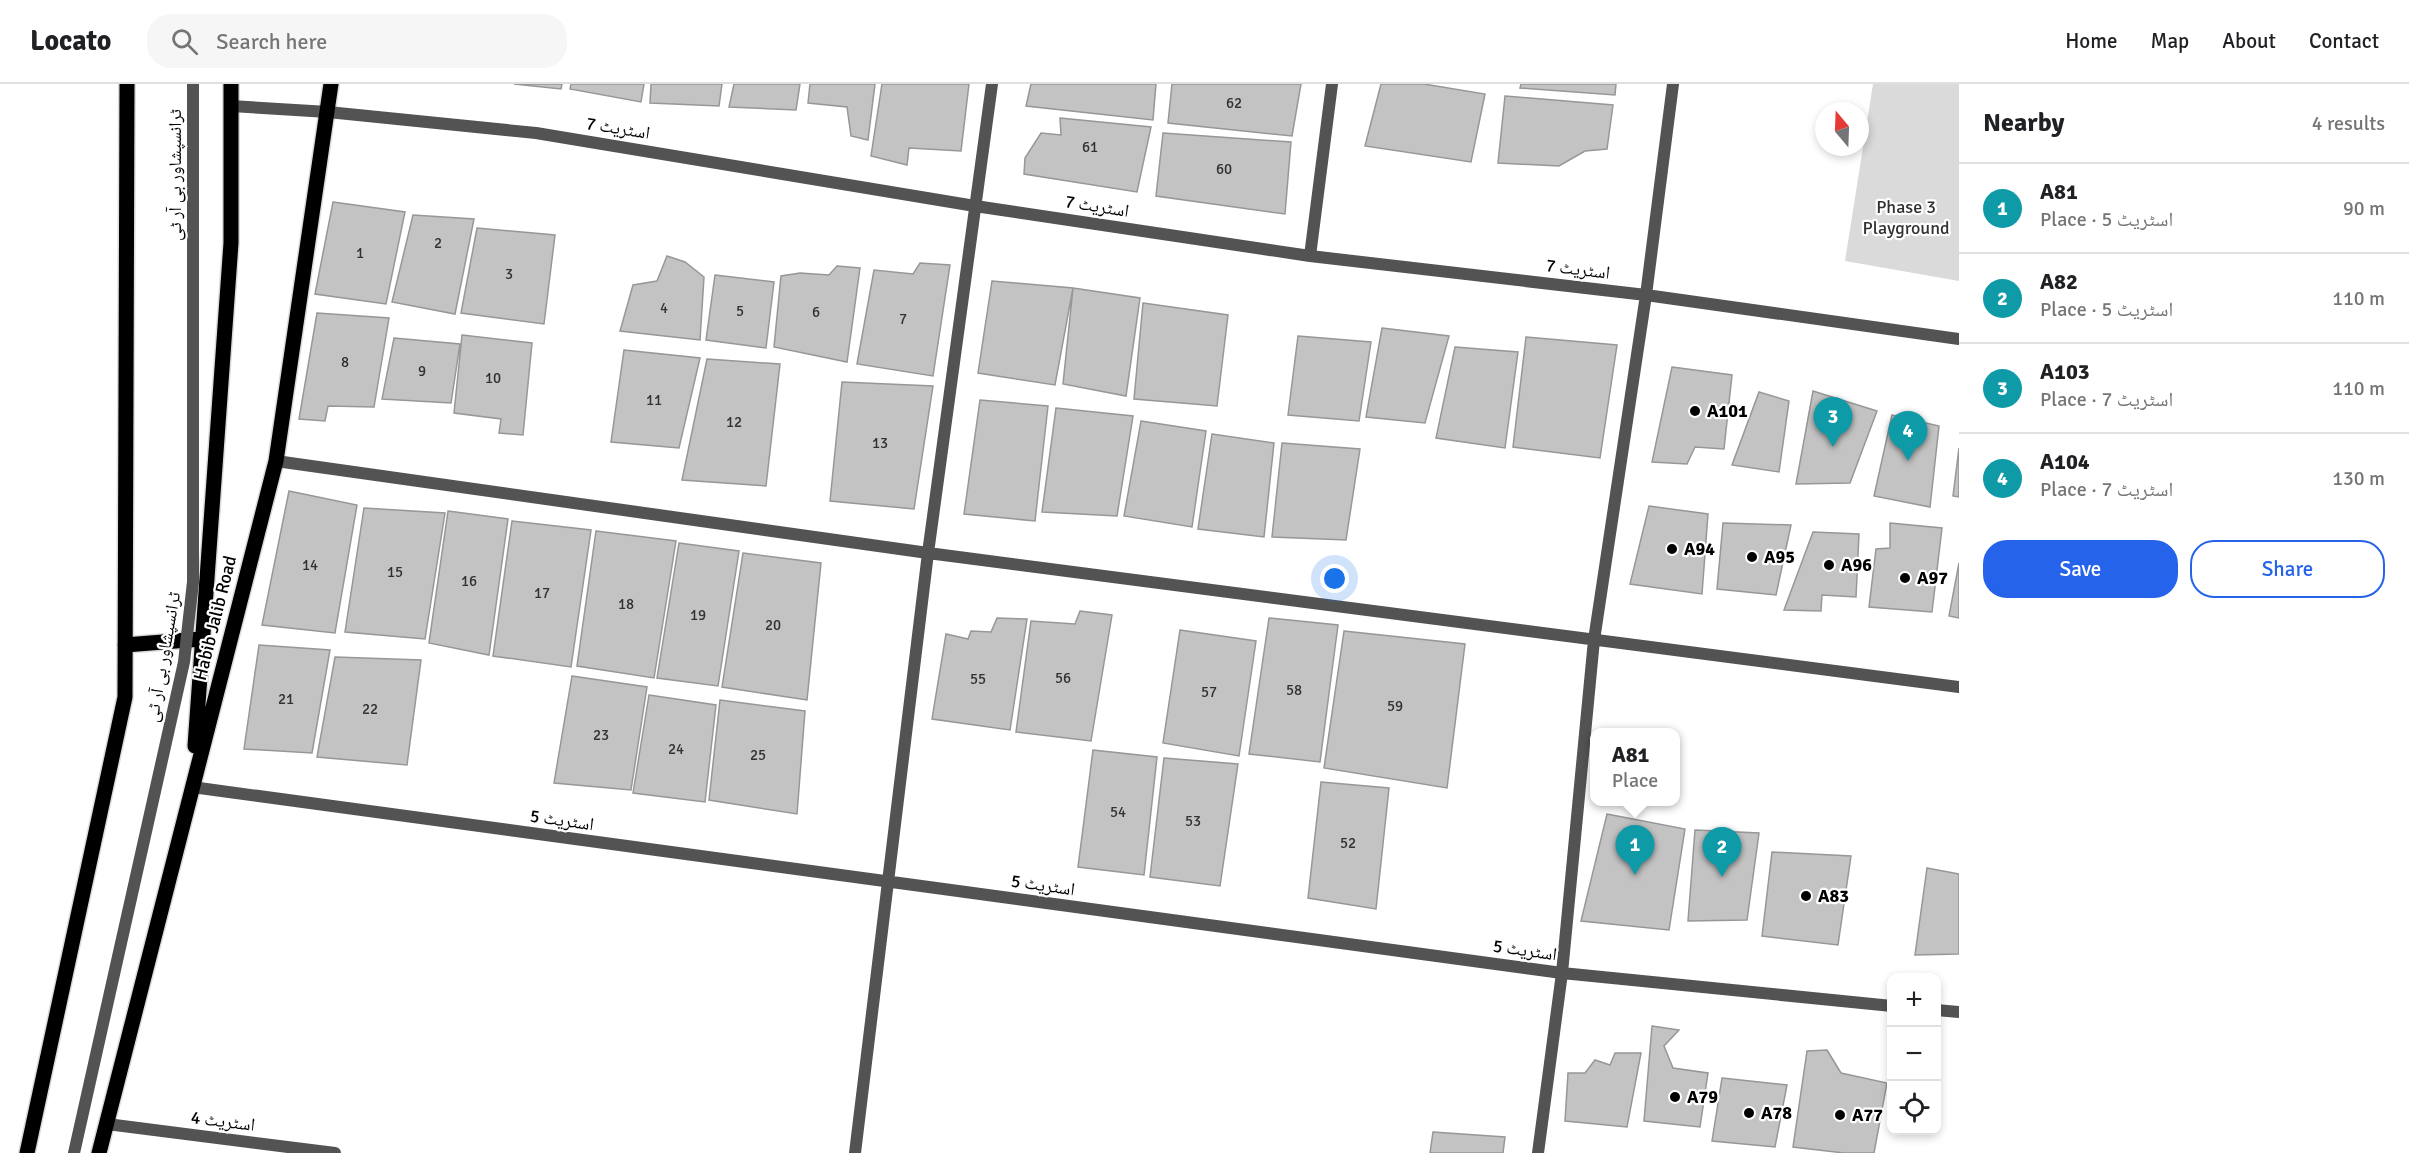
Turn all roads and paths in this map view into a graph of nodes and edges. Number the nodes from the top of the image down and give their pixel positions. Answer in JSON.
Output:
{"nodes":[{"id":1,"x":127,"y":84,"type":"edge"},
{"id":2,"x":193,"y":84,"type":"edge"},
{"id":3,"x":231,"y":84,"type":"edge"},
{"id":4,"x":331,"y":84,"type":"edge"},
{"id":5,"x":992,"y":84,"type":"edge"},
{"id":6,"x":1332,"y":84,"type":"edge"},
{"id":7,"x":1673,"y":84,"type":"edge"},
{"id":8,"x":231,"y":106,"type":"junction"},
{"id":9,"x":328,"y":112,"type":"junction"},
{"id":10,"x":975,"y":206,"type":"junction"},
{"id":11,"x":1310,"y":256,"type":"junction"},
{"id":12,"x":1646,"y":295,"type":"junction"},
{"id":13,"x":1959,"y":339,"type":"edge"},
{"id":14,"x":276,"y":461,"type":"junction"},
{"id":15,"x":928,"y":553,"type":"junction"},
{"id":16,"x":204,"y":639,"type":"junction"},
{"id":17,"x":1594,"y":640,"type":"junction"},
{"id":18,"x":125,"y":645,"type":"junction"},
{"id":19,"x":1959,"y":687,"type":"edge"},
{"id":20,"x":192,"y":787,"type":"junction"},
{"id":21,"x":887,"y":883,"type":"junction"},
{"id":22,"x":1562,"y":973,"type":"junction"},
{"id":23,"x":1887,"y":1006,"type":"edge"},
{"id":24,"x":1941,"y":1010,"type":"edge"},
{"id":25,"x":1959,"y":1012,"type":"edge"},
{"id":26,"x":107,"y":1124,"type":"junction"},
{"id":27,"x":27,"y":1153,"type":"edge"},
{"id":28,"x":74,"y":1153,"type":"edge"},
{"id":29,"x":99,"y":1153,"type":"edge"},
{"id":30,"x":335,"y":1153,"type":"edge"},
{"id":31,"x":855,"y":1153,"type":"edge"},
{"id":32,"x":1538,"y":1153,"type":"edge"}],
"edges":[{"from":1,"to":18,"type":"main road"},
{"from":2,"to":28,"type":"street","name":"ٹرانسپشاور بی آر ٹی","bridge":true},
{"from":3,"to":8,"type":"main road"},
{"from":4,"to":9,"type":"main road","name":"Habib Jalib Road"},
{"from":5,"to":10,"type":"street"},
{"from":6,"to":11,"type":"street"},
{"from":7,"to":12,"type":"street"},
{"from":8,"to":9,"type":"street","name":"اسٹریٹ 7"},
{"from":8,"to":16,"type":"main road"},
{"from":9,"to":10,"type":"street","name":"اسٹریٹ 7"},
{"from":9,"to":14,"type":"main road","name":"Habib Jalib Road"},
{"from":10,"to":11,"type":"street","name":"اسٹریٹ 7"},
{"from":10,"to":15,"type":"street"},
{"from":11,"to":12,"type":"street","name":"اسٹریٹ 7"},
{"from":12,"to":13,"type":"street","name":"اسٹریٹ 7"},
{"from":12,"to":17,"type":"street"},
{"from":14,"to":15,"type":"street"},
{"from":14,"to":20,"type":"main road","name":"Habib Jalib Road"},
{"from":15,"to":17,"type":"street"},
{"from":15,"to":21,"type":"street"},
{"from":16,"to":18,"type":"main road"},
{"from":16,"to":20,"type":"main road"},
{"from":17,"to":19,"type":"street"},
{"from":17,"to":22,"type":"street"},
{"from":18,"to":27,"type":"main road"},
{"from":20,"to":21,"type":"street","name":"اسٹریٹ 5"},
{"from":20,"to":26,"type":"main road","name":"Habib Jalib Road"},
{"from":21,"to":22,"type":"street","name":"اسٹریٹ 5"},
{"from":21,"to":31,"type":"street"},
{"from":22,"to":23,"type":"street","name":"اسٹریٹ 5"},
{"from":22,"to":32,"type":"street"},
{"from":24,"to":25,"type":"street"},
{"from":26,"to":29,"type":"main road","name":"Habib Jalib Road"},
{"from":26,"to":30,"type":"street","name":"اسٹریٹ 4"}]}
